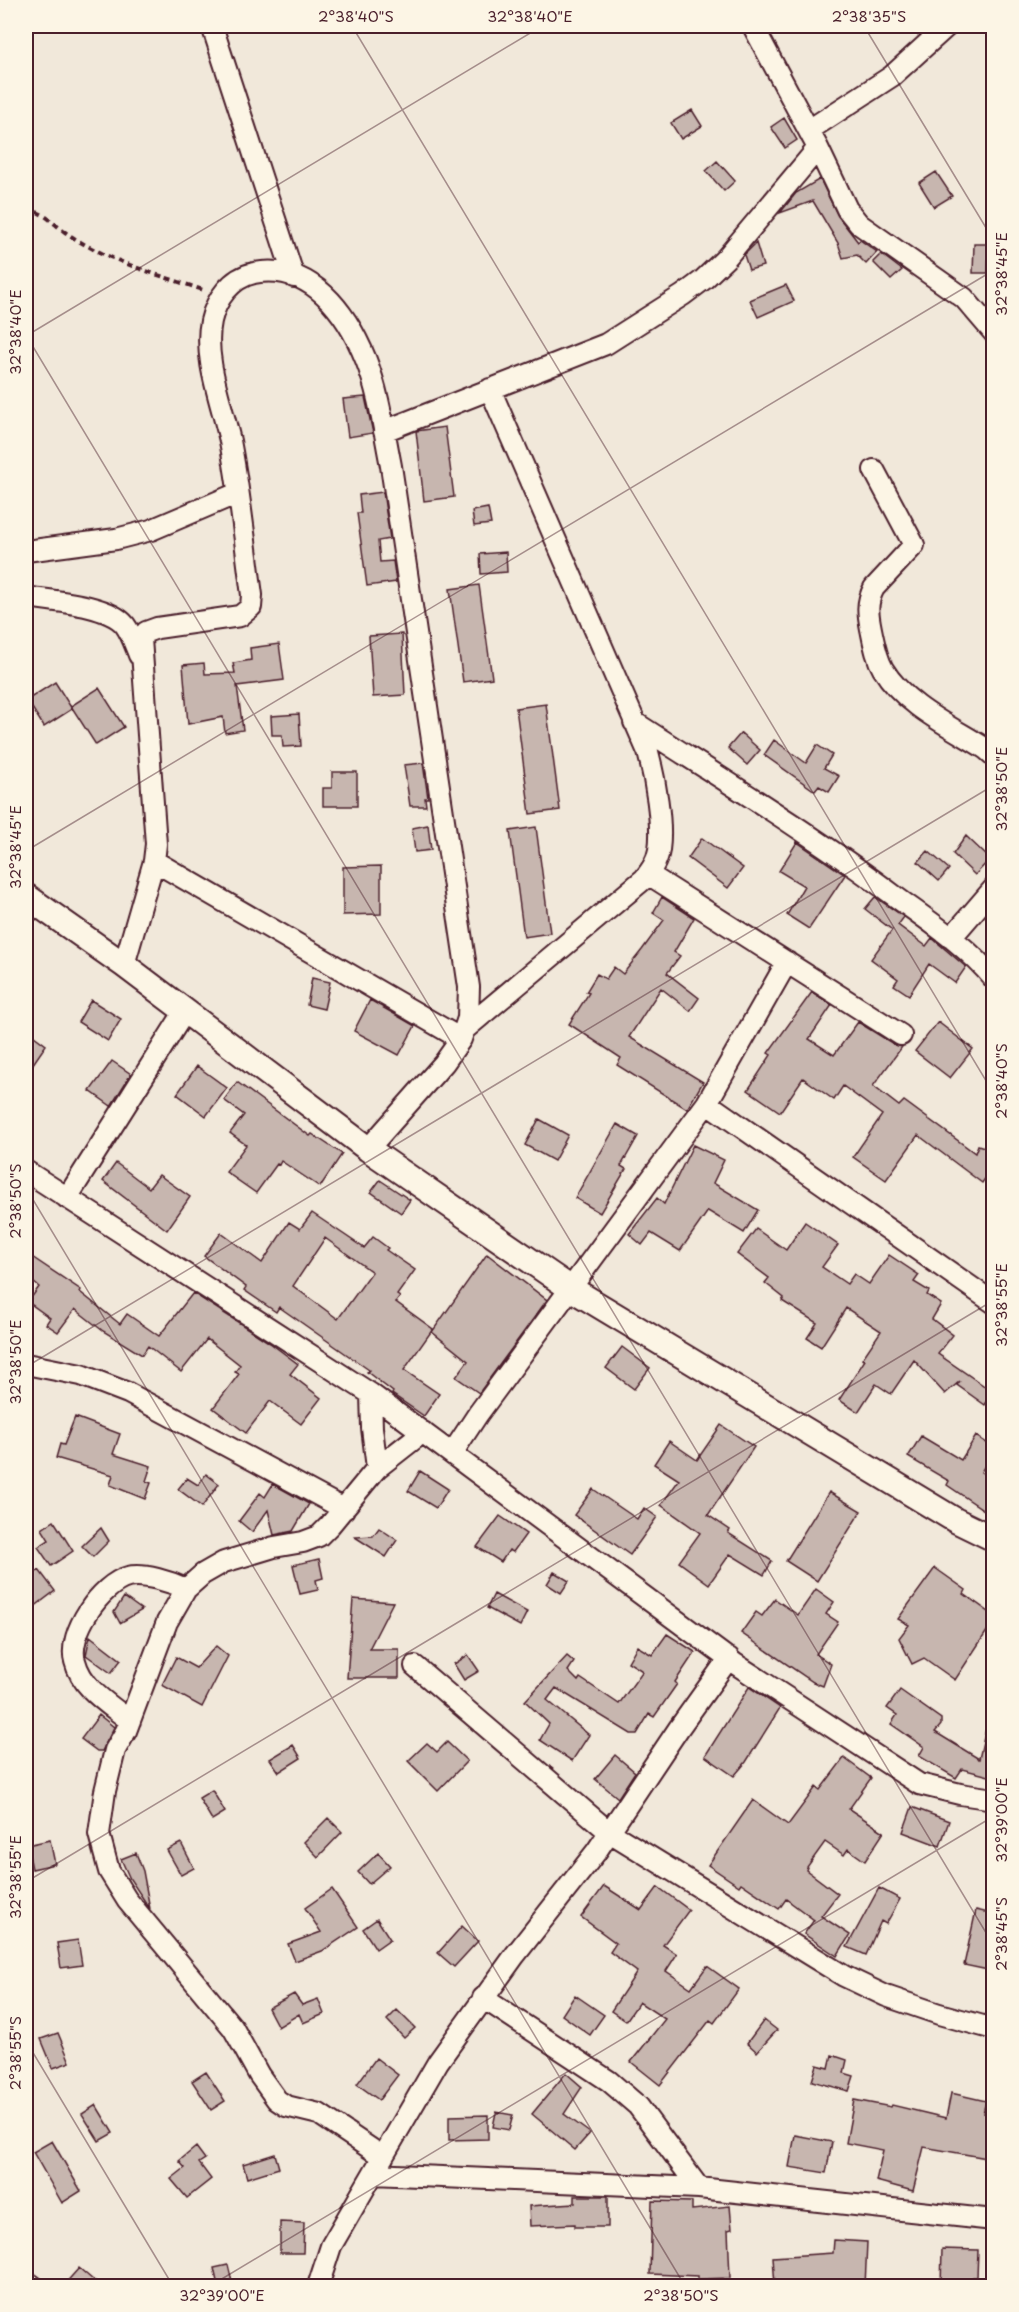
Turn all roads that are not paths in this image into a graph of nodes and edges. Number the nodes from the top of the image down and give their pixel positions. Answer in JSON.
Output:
{"nodes":[{"id":1,"x":212,"y":26,"type":"edge"},
{"id":2,"x":753,"y":26,"type":"edge"},
{"id":3,"x":947,"y":26,"type":"edge"},
{"id":4,"x":808,"y":130,"type":"junction"},
{"id":5,"x":818,"y":148,"type":"junction"},
{"id":6,"x":294,"y":277,"type":"junction"},
{"id":7,"x":993,"y":333,"type":"edge"},
{"id":8,"x":490,"y":389,"type":"junction"},
{"id":9,"x":384,"y":431,"type":"junction"},
{"id":10,"x":874,"y":470,"type":"dead end"},
{"id":11,"x":238,"y":493,"type":"junction"},
{"id":12,"x":26,"y":550,"type":"edge"},
{"id":13,"x":26,"y":597,"type":"edge"},
{"id":14,"x":142,"y":662,"type":"junction"},
{"id":15,"x":634,"y":722,"type":"junction"},
{"id":16,"x":993,"y":756,"type":"edge"},
{"id":17,"x":154,"y":861,"type":"junction"},
{"id":18,"x":648,"y":874,"type":"junction"},
{"id":19,"x":993,"y":888,"type":"edge"},
{"id":20,"x":26,"y":896,"type":"edge"},
{"id":21,"x":951,"y":938,"type":"junction"},
{"id":22,"x":788,"y":962,"type":"junction"},
{"id":23,"x":124,"y":965,"type":"junction"},
{"id":24,"x":993,"y":979,"type":"edge"},
{"id":25,"x":185,"y":1011,"type":"junction"},
{"id":26,"x":463,"y":1034,"type":"junction"},
{"id":27,"x":901,"y":1035,"type":"dead end"},
{"id":28,"x":707,"y":1103,"type":"junction"},
{"id":29,"x":368,"y":1149,"type":"junction"},
{"id":30,"x":26,"y":1171,"type":"edge"},
{"id":31,"x":67,"y":1198,"type":"junction"},
{"id":32,"x":570,"y":1288,"type":"junction"},
{"id":33,"x":993,"y":1303,"type":"edge"},
{"id":34,"x":26,"y":1364,"type":"edge"},
{"id":35,"x":371,"y":1394,"type":"junction"},
{"id":36,"x":423,"y":1432,"type":"junction"},
{"id":37,"x":453,"y":1452,"type":"junction"},
{"id":38,"x":377,"y":1468,"type":"junction"},
{"id":39,"x":344,"y":1509,"type":"junction"},
{"id":40,"x":993,"y":1539,"type":"edge"},
{"id":41,"x":186,"y":1589,"type":"junction"},
{"id":42,"x":729,"y":1658,"type":"junction"},
{"id":43,"x":415,"y":1666,"type":"dead end"},
{"id":44,"x":130,"y":1720,"type":"junction"},
{"id":45,"x":993,"y":1799,"type":"edge"},
{"id":46,"x":608,"y":1831,"type":"junction"},
{"id":47,"x":483,"y":1998,"type":"junction"},
{"id":48,"x":993,"y":2029,"type":"edge"},
{"id":49,"x":383,"y":2157,"type":"junction"},
{"id":50,"x":373,"y":2174,"type":"junction"},
{"id":51,"x":699,"y":2188,"type":"junction"},
{"id":52,"x":993,"y":2220,"type":"edge"},
{"id":53,"x":26,"y":2281,"type":"edge"},
{"id":54,"x":33,"y":2286,"type":"edge"},
{"id":55,"x":318,"y":2286,"type":"edge"}],
"edges":[{"from":1,"to":6,"type":"street"},
{"from":2,"to":4,"type":"street"},
{"from":3,"to":4,"type":"street"},
{"from":4,"to":5,"type":"street"},
{"from":5,"to":7,"type":"street"},
{"from":5,"to":8,"type":"street"},
{"from":6,"to":9,"type":"street"},
{"from":6,"to":11,"type":"street"},
{"from":8,"to":9,"type":"street"},
{"from":8,"to":15,"type":"street"},
{"from":9,"to":26,"type":"street"},
{"from":10,"to":16,"type":"street"},
{"from":11,"to":12,"type":"street"},
{"from":11,"to":14,"type":"street"},
{"from":13,"to":14,"type":"street"},
{"from":14,"to":17,"type":"street"},
{"from":15,"to":18,"type":"street"},
{"from":15,"to":21,"type":"street"},
{"from":17,"to":23,"type":"street"},
{"from":17,"to":26,"type":"street"},
{"from":18,"to":22,"type":"street"},
{"from":18,"to":26,"type":"street"},
{"from":19,"to":21,"type":"street"},
{"from":20,"to":23,"type":"main road"},
{"from":21,"to":24,"type":"street"},
{"from":22,"to":27,"type":"street"},
{"from":22,"to":28,"type":"street"},
{"from":23,"to":25,"type":"main road"},
{"from":25,"to":29,"type":"main road"},
{"from":25,"to":31,"type":"street"},
{"from":26,"to":29,"type":"street"},
{"from":28,"to":32,"type":"street"},
{"from":28,"to":33,"type":"street"},
{"from":29,"to":32,"type":"main road"},
{"from":30,"to":31,"type":"street"},
{"from":31,"to":35,"type":"street"},
{"from":32,"to":37,"type":"street"},
{"from":32,"to":40,"type":"main road"},
{"from":34,"to":39,"type":"street"},
{"from":35,"to":36,"type":"street"},
{"from":35,"to":38,"type":"street"},
{"from":36,"to":37,"type":"street"},
{"from":36,"to":38,"type":"street"},
{"from":37,"to":42,"type":"street"},
{"from":38,"to":39,"type":"street"},
{"from":39,"to":41,"type":"street"},
{"from":41,"to":44,"type":"street"},
{"from":41,"to":44,"type":"street"},
{"from":42,"to":45,"type":"street"},
{"from":42,"to":46,"type":"street"},
{"from":43,"to":46,"type":"street"},
{"from":44,"to":49,"type":"street"},
{"from":46,"to":47,"type":"street"},
{"from":46,"to":48,"type":"street"},
{"from":47,"to":49,"type":"street"},
{"from":47,"to":51,"type":"street"},
{"from":49,"to":50,"type":"street"},
{"from":50,"to":51,"type":"street"},
{"from":50,"to":55,"type":"street"},
{"from":51,"to":52,"type":"street"},
{"from":53,"to":54,"type":"street"}]}
